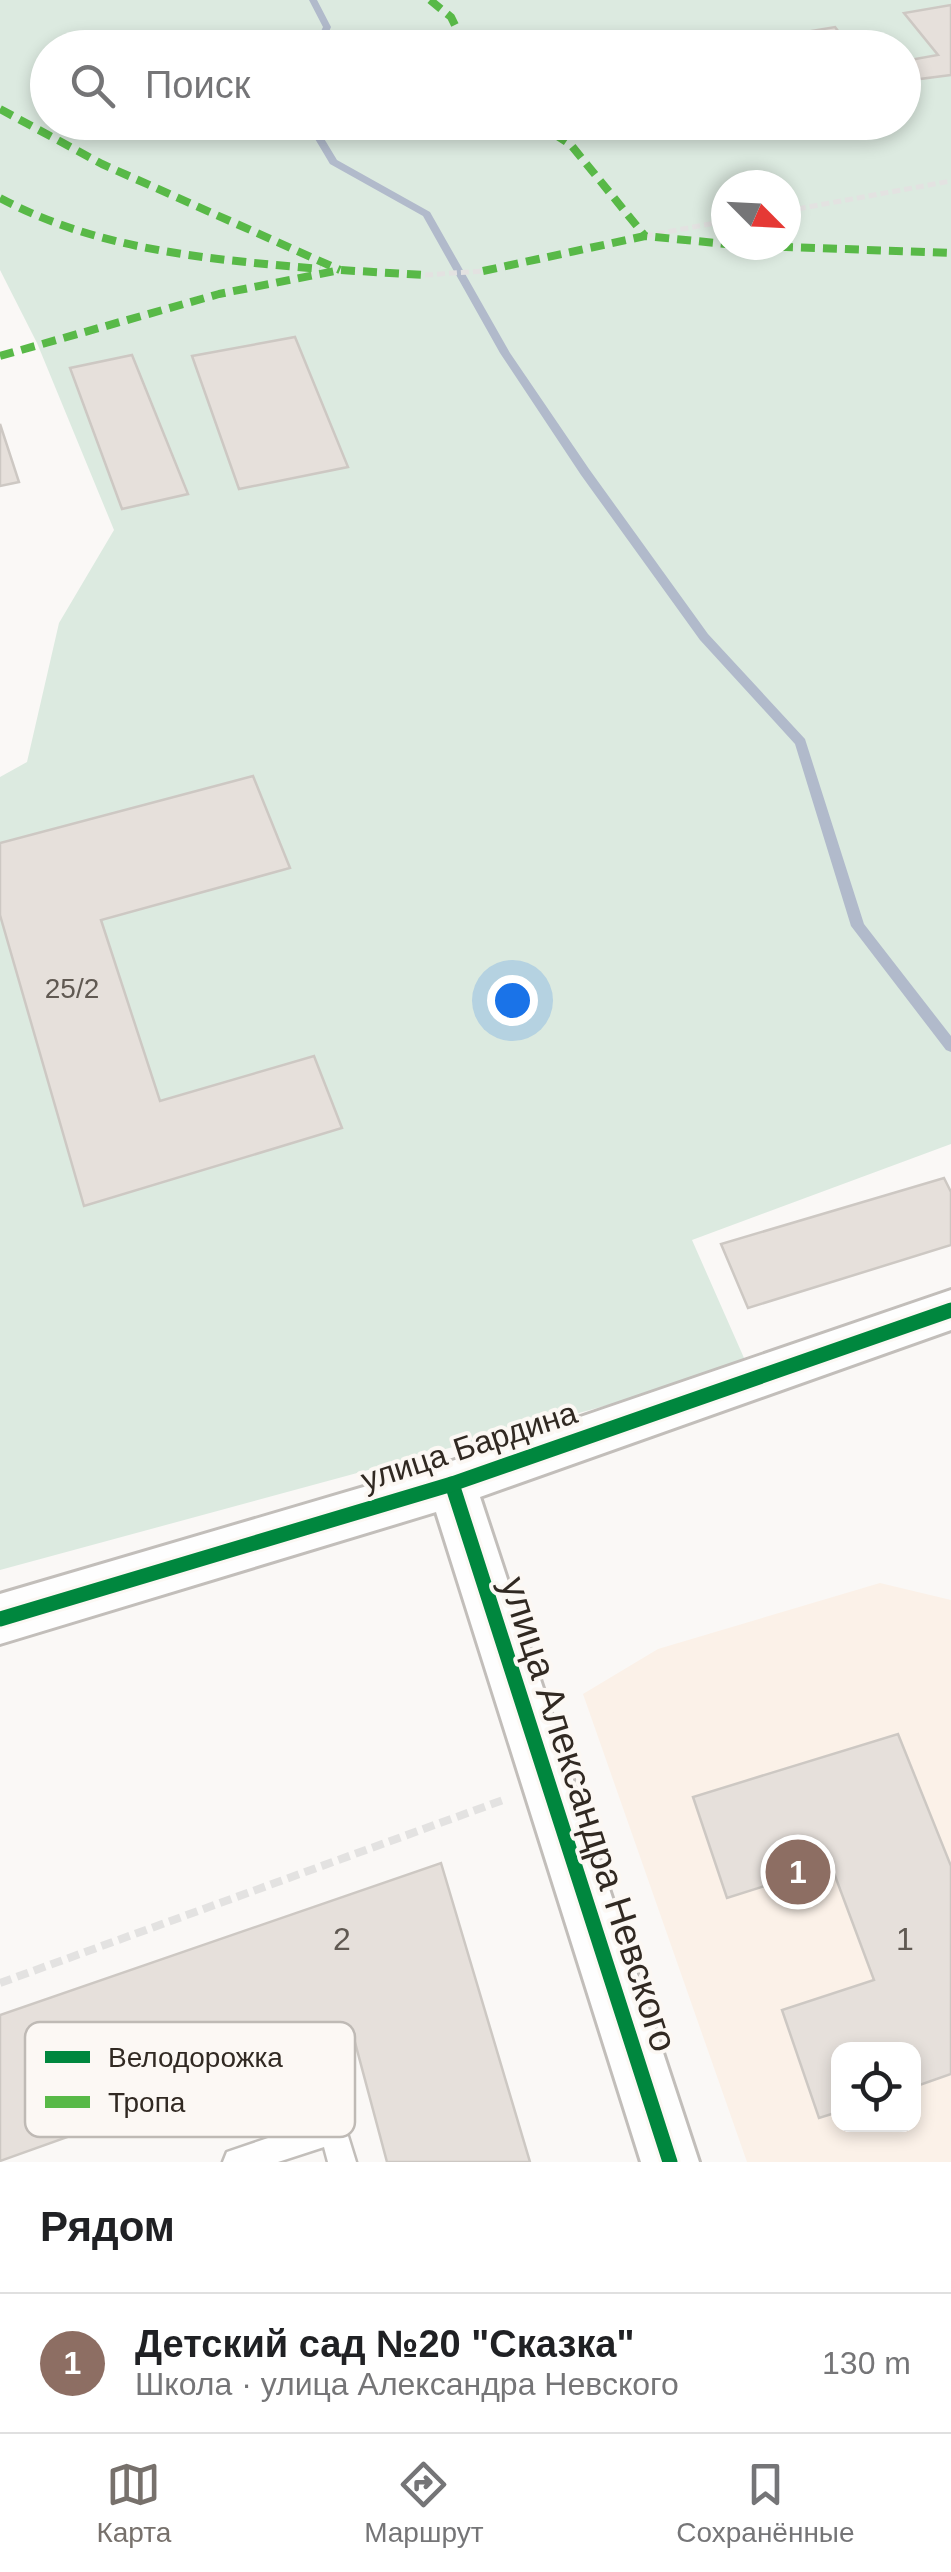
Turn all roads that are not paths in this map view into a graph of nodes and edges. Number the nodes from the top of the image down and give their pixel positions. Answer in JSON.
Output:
{"nodes":[{"id":1,"x":951,"y":1310,"type":"edge"},
{"id":2,"x":452,"y":1484,"type":"junction"},
{"id":3,"x":0,"y":1619,"type":"edge"},
{"id":4,"x":313,"y":2137,"type":"edge"},
{"id":5,"x":336,"y":2137,"type":"edge"},
{"id":6,"x":237,"y":2162,"type":"edge"},
{"id":7,"x":342,"y":2162,"type":"edge"},
{"id":8,"x":670,"y":2162,"type":"edge"}],
"edges":[{"from":1,"to":2,"type":"street","name":"улица Бардина"},
{"from":2,"to":3,"type":"street","name":"улица Бардина"},
{"from":2,"to":8,"type":"street","name":"улица Александра Невского"},
{"from":4,"to":6,"type":"lane"},
{"from":5,"to":7,"type":"lane"}]}
